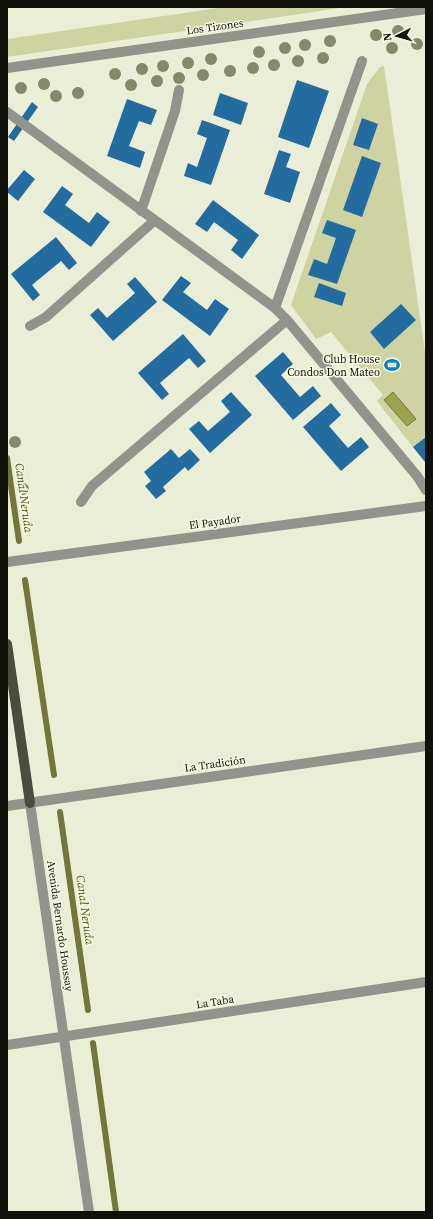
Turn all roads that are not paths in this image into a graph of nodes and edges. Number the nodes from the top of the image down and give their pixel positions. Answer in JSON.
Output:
{"nodes":[{"id":1,"x":426,"y":9,"type":"edge"},
{"id":2,"x":362,"y":61,"type":"dead end"},
{"id":3,"x":7,"y":68,"type":"edge"},
{"id":4,"x":179,"y":90,"type":"dead end"},
{"id":5,"x":7,"y":112,"type":"edge"},
{"id":6,"x":142,"y":211,"type":"junction"},
{"id":7,"x":155,"y":220,"type":"junction"},
{"id":8,"x":275,"y":308,"type":"junction"},
{"id":9,"x":287,"y":320,"type":"junction"},
{"id":10,"x":30,"y":326,"type":"dead end"},
{"id":11,"x":426,"y":490,"type":"edge"},
{"id":12,"x":81,"y":502,"type":"dead end"},
{"id":13,"x":426,"y":506,"type":"edge"},
{"id":14,"x":7,"y":562,"type":"edge"},
{"id":15,"x":7,"y":644,"type":"edge"},
{"id":16,"x":426,"y":746,"type":"edge"},
{"id":17,"x":30,"y":803,"type":"junction"},
{"id":18,"x":7,"y":806,"type":"edge"},
{"id":19,"x":426,"y":982,"type":"edge"},
{"id":20,"x":64,"y":1037,"type":"junction"},
{"id":21,"x":7,"y":1045,"type":"edge"},
{"id":22,"x":90,"y":1212,"type":"edge"}],
"edges":[{"from":1,"to":3,"type":"street","name":"Los Tizones"},
{"from":2,"to":8,"type":"street"},
{"from":4,"to":6,"type":"street"},
{"from":5,"to":6,"type":"street"},
{"from":6,"to":7,"type":"street"},
{"from":7,"to":8,"type":"street"},
{"from":7,"to":10,"type":"street"},
{"from":8,"to":9,"type":"street"},
{"from":9,"to":11,"type":"street"},
{"from":9,"to":12,"type":"street"},
{"from":13,"to":14,"type":"street","name":"El Payador"},
{"from":15,"to":17,"type":"main road","name":"Avenida Bernardo Houssay"},
{"from":16,"to":17,"type":"street","name":"La Tradición"},
{"from":17,"to":18,"type":"street","name":"La Tradición"},
{"from":17,"to":20,"type":"street","name":"Avenida Bernardo Houssay"},
{"from":19,"to":20,"type":"street","name":"La Taba"},
{"from":20,"to":21,"type":"street","name":"La Taba"},
{"from":20,"to":22,"type":"street","name":"Avenida Bernardo Houssay"}]}
